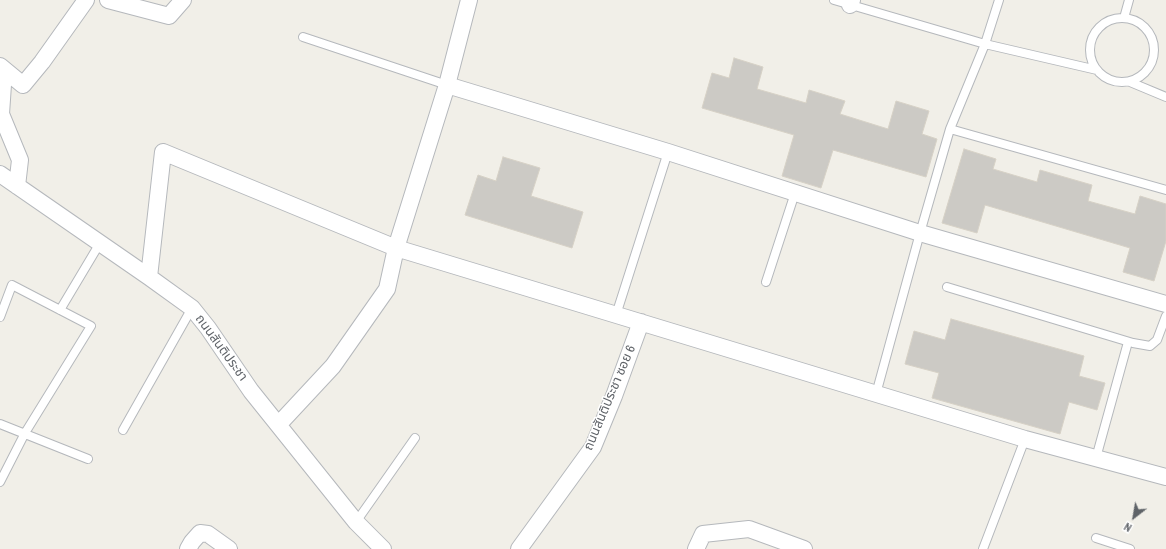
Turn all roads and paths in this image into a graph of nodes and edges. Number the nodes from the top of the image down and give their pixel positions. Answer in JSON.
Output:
{"nodes":[{"id":1,"x":86,"y":0,"type":"edge"},
{"id":2,"x":108,"y":0,"type":"edge"},
{"id":3,"x":183,"y":0,"type":"edge"},
{"id":4,"x":469,"y":0,"type":"edge"},
{"id":5,"x":834,"y":0,"type":"edge"},
{"id":6,"x":999,"y":0,"type":"edge"},
{"id":7,"x":1129,"y":0,"type":"edge"},
{"id":8,"x":851,"y":2,"type":"edge"},
{"id":9,"x":1124,"y":18,"type":"junction"},
{"id":10,"x":303,"y":37,"type":"dead end"},
{"id":11,"x":985,"y":44,"type":"junction"},
{"id":12,"x":2,"y":68,"type":"edge"},
{"id":13,"x":1097,"y":70,"type":"junction"},
{"id":14,"x":1130,"y":82,"type":"junction"},
{"id":15,"x":447,"y":85,"type":"junction"},
{"id":16,"x":1166,"y":97,"type":"edge"},
{"id":17,"x":950,"y":128,"type":"junction"},
{"id":18,"x":668,"y":152,"type":"junction"},
{"id":19,"x":0,"y":174,"type":"edge"},
{"id":20,"x":17,"y":186,"type":"junction"},
{"id":21,"x":1166,"y":190,"type":"edge"},
{"id":22,"x":795,"y":193,"type":"junction"},
{"id":23,"x":920,"y":233,"type":"junction"},
{"id":24,"x":100,"y":243,"type":"junction"},
{"id":25,"x":396,"y":248,"type":"junction"},
{"id":26,"x":149,"y":277,"type":"junction"},
{"id":27,"x":766,"y":282,"type":"dead end"},
{"id":28,"x":947,"y":287,"type":"dead end"},
{"id":29,"x":1166,"y":304,"type":"edge"},
{"id":30,"x":192,"y":308,"type":"junction"},
{"id":31,"x":60,"y":310,"type":"junction"},
{"id":32,"x":616,"y":315,"type":"junction"},
{"id":33,"x":1166,"y":316,"type":"edge"},
{"id":34,"x":0,"y":318,"type":"edge"},
{"id":35,"x":641,"y":322,"type":"junction"},
{"id":36,"x":1128,"y":342,"type":"junction"},
{"id":37,"x":876,"y":394,"type":"junction"},
{"id":38,"x":0,"y":424,"type":"edge"},
{"id":39,"x":279,"y":424,"type":"junction"},
{"id":40,"x":123,"y":430,"type":"dead end"},
{"id":41,"x":25,"y":433,"type":"junction"},
{"id":42,"x":415,"y":438,"type":"dead end"},
{"id":43,"x":1025,"y":439,"type":"junction"},
{"id":44,"x":1096,"y":458,"type":"junction"},
{"id":45,"x":88,"y":459,"type":"dead end"},
{"id":46,"x":1166,"y":477,"type":"edge"},
{"id":47,"x":0,"y":482,"type":"edge"},
{"id":48,"x":356,"y":522,"type":"junction"},
{"id":49,"x":1096,"y":538,"type":"dead end"},
{"id":50,"x":188,"y":549,"type":"edge"},
{"id":51,"x":229,"y":549,"type":"edge"},
{"id":52,"x":383,"y":549,"type":"edge"},
{"id":53,"x":519,"y":549,"type":"edge"},
{"id":54,"x":696,"y":549,"type":"edge"},
{"id":55,"x":804,"y":549,"type":"edge"},
{"id":56,"x":983,"y":549,"type":"edge"},
{"id":57,"x":1130,"y":549,"type":"edge"}],
"edges":[{"from":1,"to":12,"type":"street"},
{"from":2,"to":3,"type":"street"},
{"from":4,"to":15,"type":"street"},
{"from":5,"to":8,"type":"lane"},
{"from":6,"to":11,"type":"lane"},
{"from":7,"to":9,"type":"lane"},
{"from":8,"to":11,"type":"lane"},
{"from":9,"to":13,"type":"lane"},
{"from":9,"to":14,"type":"lane"},
{"from":10,"to":15,"type":"lane"},
{"from":11,"to":13,"type":"lane"},
{"from":11,"to":17,"type":"lane"},
{"from":12,"to":20,"type":"street"},
{"from":13,"to":14,"type":"lane"},
{"from":14,"to":16,"type":"lane"},
{"from":15,"to":18,"type":"street"},
{"from":15,"to":25,"type":"street"},
{"from":17,"to":21,"type":"lane"},
{"from":17,"to":23,"type":"lane"},
{"from":18,"to":22,"type":"street"},
{"from":18,"to":32,"type":"lane"},
{"from":19,"to":20,"type":"street","name":"ถนนสันติประชา"},
{"from":20,"to":24,"type":"street","name":"ถนนสันติประชา"},
{"from":22,"to":23,"type":"street"},
{"from":22,"to":27,"type":"lane"},
{"from":23,"to":29,"type":"street"},
{"from":23,"to":37,"type":"lane"},
{"from":24,"to":26,"type":"street","name":"ถนนสันติประชา"},
{"from":24,"to":31,"type":"lane"},
{"from":25,"to":26,"type":"street"},
{"from":25,"to":32,"type":"street"},
{"from":25,"to":39,"type":"street"},
{"from":26,"to":30,"type":"street","name":"ถนนสันติประชา"},
{"from":28,"to":36,"type":"lane"},
{"from":30,"to":39,"type":"street","name":"ถนนสันติประชา"},
{"from":30,"to":40,"type":"lane"},
{"from":31,"to":34,"type":"lane"},
{"from":31,"to":41,"type":"lane"},
{"from":32,"to":35,"type":"street"},
{"from":33,"to":36,"type":"lane"},
{"from":35,"to":37,"type":"street"},
{"from":35,"to":53,"type":"street","name":"ถนนสันติประชา ซอย 6"},
{"from":36,"to":44,"type":"lane"},
{"from":37,"to":43,"type":"street"},
{"from":38,"to":41,"type":"lane"},
{"from":39,"to":48,"type":"street","name":"ถนนสันติประชา"},
{"from":41,"to":45,"type":"lane"},
{"from":41,"to":47,"type":"lane"},
{"from":42,"to":48,"type":"lane"},
{"from":43,"to":44,"type":"street"},
{"from":43,"to":56,"type":"lane"},
{"from":44,"to":46,"type":"street"},
{"from":48,"to":52,"type":"street","name":"ถนนสันติประชา"},
{"from":49,"to":57,"type":"lane"},
{"from":50,"to":51,"type":"street"},
{"from":54,"to":55,"type":"street"}]}
